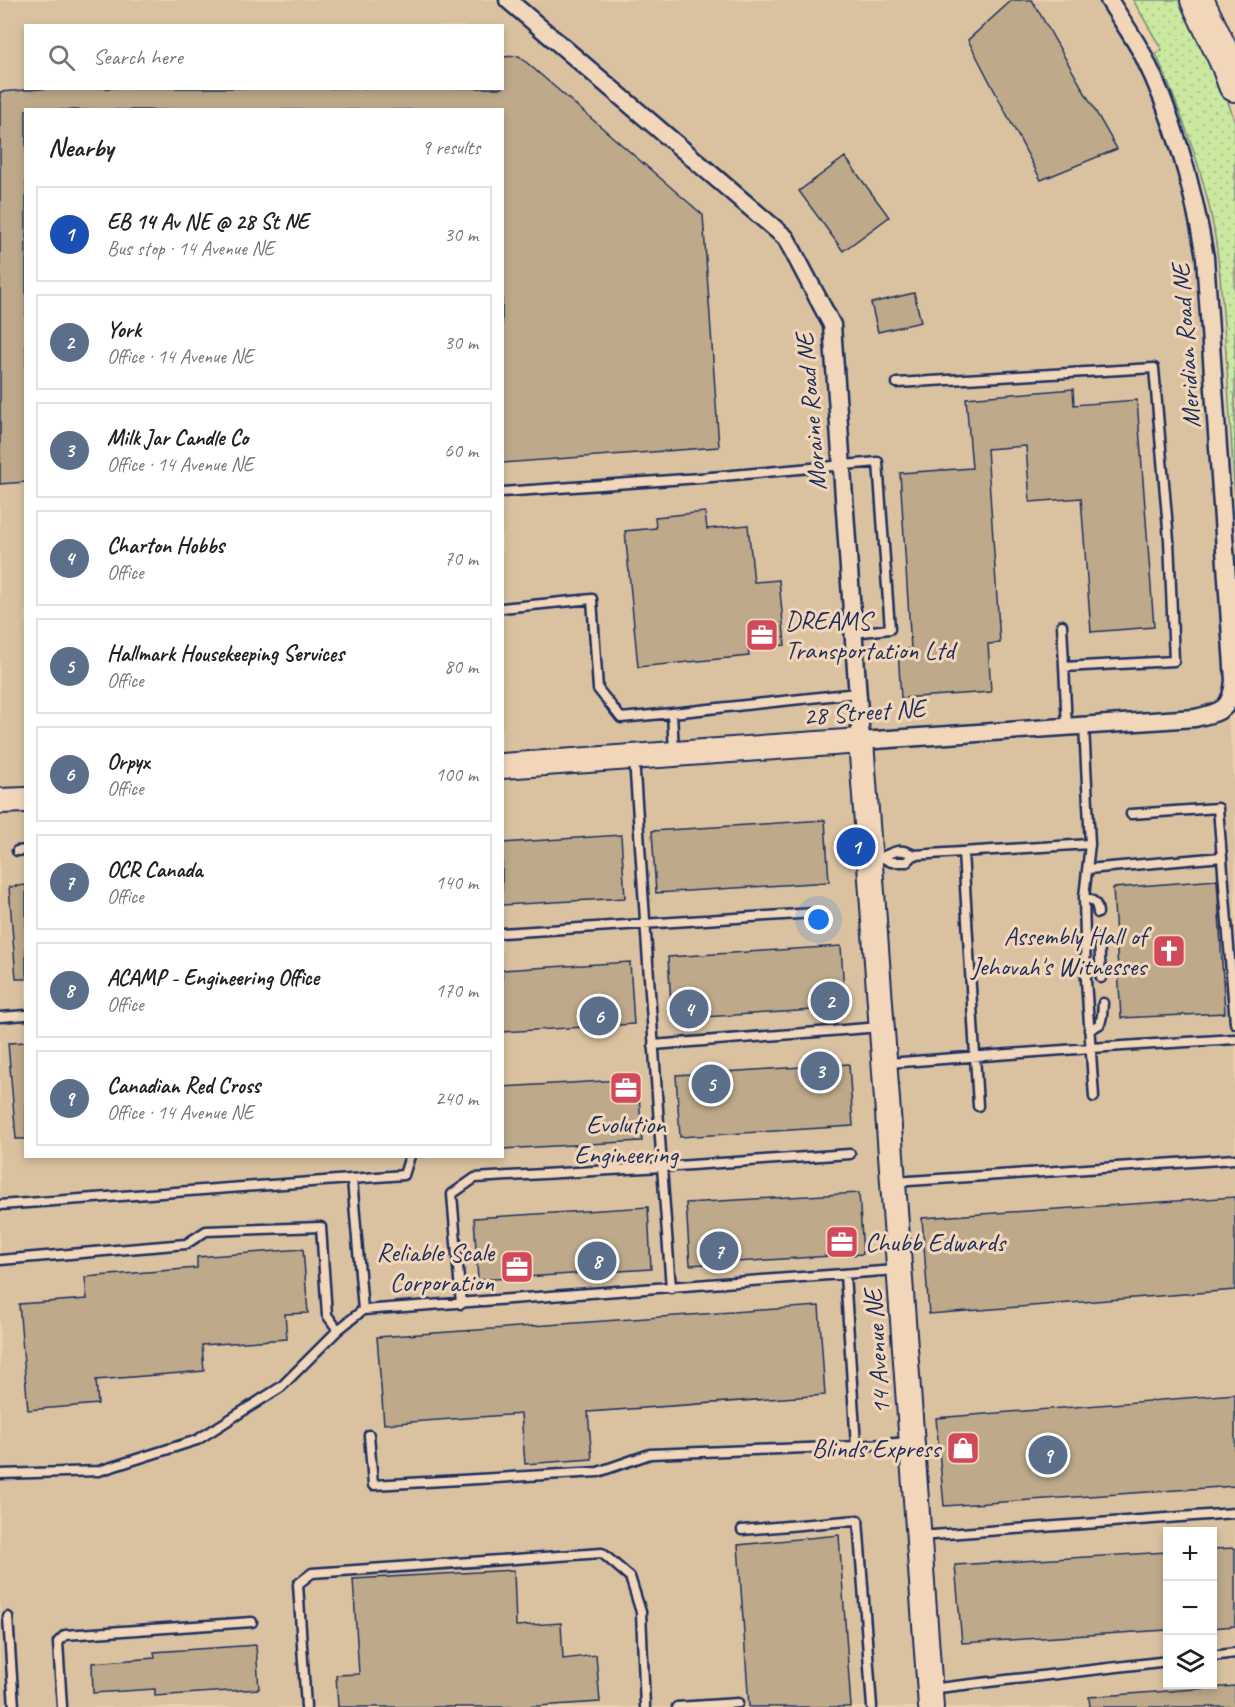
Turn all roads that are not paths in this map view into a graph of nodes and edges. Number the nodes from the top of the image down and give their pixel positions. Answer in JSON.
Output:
{"nodes":[{"id":1,"x":508,"y":0,"type":"edge"},
{"id":2,"x":1109,"y":0,"type":"edge"},
{"id":3,"x":1197,"y":0,"type":"edge"},
{"id":4,"x":1235,"y":85,"type":"edge"},
{"id":5,"x":897,"y":383,"type":"dead end"},
{"id":6,"x":842,"y":466,"type":"junction"},
{"id":7,"x":504,"y":492,"type":"edge"},
{"id":8,"x":504,"y":608,"type":"edge"},
{"id":9,"x":1062,"y":624,"type":"dead end"},
{"id":10,"x":853,"y":633,"type":"junction"},
{"id":11,"x":1064,"y":667,"type":"junction"},
{"id":12,"x":857,"y":693,"type":"junction"},
{"id":13,"x":1227,"y":706,"type":"joint"},
{"id":14,"x":672,"y":713,"type":"junction"},
{"id":15,"x":1076,"y":726,"type":"junction"},
{"id":16,"x":861,"y":741,"type":"junction"},
{"id":17,"x":674,"y":754,"type":"junction"},
{"id":18,"x":633,"y":757,"type":"junction"},
{"id":19,"x":504,"y":766,"type":"edge"},
{"id":20,"x":24,"y":800,"type":"edge"},
{"id":21,"x":0,"y":801,"type":"edge"},
{"id":22,"x":1131,"y":814,"type":"dead end"},
{"id":23,"x":1090,"y":844,"type":"junction"},
{"id":24,"x":963,"y":852,"type":"junction"},
{"id":25,"x":1222,"y":857,"type":"junction"},
{"id":26,"x":876,"y":858,"type":"junction"},
{"id":27,"x":1088,"y":869,"type":"junction"},
{"id":28,"x":1084,"y":897,"type":"junction"},
{"id":29,"x":1098,"y":913,"type":"dead end"},
{"id":30,"x":815,"y":914,"type":"dead end"},
{"id":31,"x":645,"y":925,"type":"junction"},
{"id":32,"x":504,"y":933,"type":"edge"},
{"id":33,"x":1099,"y":938,"type":"dead end"},
{"id":34,"x":1101,"y":978,"type":"dead end"},
{"id":35,"x":1103,"y":1003,"type":"dead end"},
{"id":36,"x":24,"y":1015,"type":"edge"},
{"id":37,"x":0,"y":1017,"type":"edge"},
{"id":38,"x":1235,"y":1023,"type":"edge"},
{"id":39,"x":882,"y":1027,"type":"junction"},
{"id":40,"x":1089,"y":1030,"type":"junction"},
{"id":41,"x":1235,"y":1039,"type":"edge"},
{"id":42,"x":653,"y":1046,"type":"junction"},
{"id":43,"x":1091,"y":1048,"type":"junction"},
{"id":44,"x":975,"y":1057,"type":"junction"},
{"id":45,"x":884,"y":1064,"type":"junction"},
{"id":46,"x":1094,"y":1097,"type":"dead end"},
{"id":47,"x":978,"y":1106,"type":"dead end"},
{"id":48,"x":850,"y":1154,"type":"dead end"},
{"id":49,"x":409,"y":1158,"type":"edge"},
{"id":50,"x":1235,"y":1159,"type":"edge"},
{"id":51,"x":662,"y":1167,"type":"junction"},
{"id":52,"x":352,"y":1179,"type":"junction"},
{"id":53,"x":893,"y":1182,"type":"junction"},
{"id":54,"x":0,"y":1204,"type":"edge"},
{"id":55,"x":0,"y":1260,"type":"edge"},
{"id":56,"x":900,"y":1270,"type":"junction"},
{"id":57,"x":844,"y":1274,"type":"junction"},
{"id":58,"x":671,"y":1287,"type":"junction"},
{"id":59,"x":461,"y":1304,"type":"junction"},
{"id":60,"x":363,"y":1310,"type":"junction"},
{"id":61,"x":338,"y":1330,"type":"junction"},
{"id":62,"x":369,"y":1435,"type":"dead end"},
{"id":63,"x":912,"y":1442,"type":"junction"},
{"id":64,"x":856,"y":1446,"type":"junction"},
{"id":65,"x":0,"y":1474,"type":"edge"},
{"id":66,"x":1235,"y":1513,"type":"edge"},
{"id":67,"x":742,"y":1530,"type":"dead end"},
{"id":68,"x":919,"y":1536,"type":"junction"},
{"id":69,"x":8,"y":1617,"type":"dead end"},
{"id":70,"x":252,"y":1622,"type":"dead end"},
{"id":71,"x":1235,"y":1653,"type":"edge"},
{"id":72,"x":1217,"y":1655,"type":"edge"},
{"id":73,"x":1163,"y":1662,"type":"edge"},
{"id":74,"x":931,"y":1698,"type":"edge"},
{"id":75,"x":738,"y":1703,"type":"dead end"},
{"id":76,"x":14,"y":1707,"type":"edge"},
{"id":77,"x":62,"y":1707,"type":"edge"},
{"id":78,"x":306,"y":1707,"type":"edge"},
{"id":79,"x":645,"y":1707,"type":"edge"},
{"id":80,"x":677,"y":1707,"type":"edge"},
{"id":81,"x":872,"y":1707,"type":"edge"}],
"edges":[{"from":1,"to":6,"type":"street","name":"Moraine Road NE"},
{"from":2,"to":13,"type":"street","name":"Meridian Road NE"},
{"from":3,"to":4,"type":"highway"},
{"from":5,"to":11,"type":"lane"},
{"from":6,"to":7,"type":"lane"},
{"from":6,"to":10,"type":"street","name":"Moraine Road NE"},
{"from":6,"to":10,"type":"lane"},
{"from":8,"to":14,"type":"lane"},
{"from":9,"to":11,"type":"lane"},
{"from":10,"to":12,"type":"street","name":"Moraine Road NE"},
{"from":11,"to":15,"type":"lane"},
{"from":12,"to":14,"type":"lane"},
{"from":12,"to":16,"type":"street","name":"Moraine Road NE"},
{"from":13,"to":15,"type":"street","name":"28 Street NE"},
{"from":14,"to":17,"type":"lane"},
{"from":15,"to":16,"type":"street","name":"28 Street NE"},
{"from":15,"to":23,"type":"lane"},
{"from":16,"to":17,"type":"street","name":"28 Street NE"},
{"from":16,"to":26,"type":"street","name":"14 Avenue NE"},
{"from":17,"to":18,"type":"street","name":"28 Street NE"},
{"from":18,"to":19,"type":"street","name":"28 Street NE"},
{"from":18,"to":31,"type":"lane"},
{"from":20,"to":21,"type":"street"},
{"from":22,"to":25,"type":"lane"},
{"from":23,"to":24,"type":"lane"},
{"from":23,"to":27,"type":"lane"},
{"from":24,"to":26,"type":"lane"},
{"from":24,"to":44,"type":"lane"},
{"from":25,"to":27,"type":"lane"},
{"from":25,"to":38,"type":"lane"},
{"from":26,"to":39,"type":"street","name":"14 Avenue NE"},
{"from":27,"to":28,"type":"lane"},
{"from":28,"to":29,"type":"lane"},
{"from":28,"to":40,"type":"lane"},
{"from":30,"to":31,"type":"lane"},
{"from":31,"to":32,"type":"lane"},
{"from":31,"to":42,"type":"lane"},
{"from":33,"to":34,"type":"lane"},
{"from":35,"to":40,"type":"lane"},
{"from":36,"to":37,"type":"lane"},
{"from":39,"to":42,"type":"lane"},
{"from":39,"to":45,"type":"street","name":"14 Avenue NE"},
{"from":40,"to":43,"type":"lane"},
{"from":41,"to":43,"type":"lane"},
{"from":42,"to":51,"type":"lane"},
{"from":43,"to":44,"type":"lane"},
{"from":43,"to":46,"type":"lane"},
{"from":44,"to":45,"type":"lane"},
{"from":44,"to":47,"type":"lane"},
{"from":45,"to":53,"type":"street","name":"14 Avenue NE"},
{"from":48,"to":51,"type":"lane"},
{"from":49,"to":52,"type":"lane"},
{"from":50,"to":53,"type":"lane"},
{"from":51,"to":58,"type":"lane"},
{"from":51,"to":59,"type":"lane"},
{"from":52,"to":54,"type":"lane"},
{"from":52,"to":60,"type":"lane"},
{"from":53,"to":56,"type":"street","name":"14 Avenue NE"},
{"from":55,"to":61,"type":"lane"},
{"from":56,"to":57,"type":"lane"},
{"from":56,"to":63,"type":"street","name":"14 Avenue NE"},
{"from":57,"to":58,"type":"lane"},
{"from":57,"to":64,"type":"lane"},
{"from":58,"to":59,"type":"lane"},
{"from":59,"to":60,"type":"lane"},
{"from":60,"to":61,"type":"lane"},
{"from":61,"to":65,"type":"lane"},
{"from":62,"to":64,"type":"lane"},
{"from":63,"to":64,"type":"lane"},
{"from":63,"to":68,"type":"street","name":"14 Avenue NE"},
{"from":66,"to":68,"type":"lane"},
{"from":67,"to":81,"type":"lane"},
{"from":68,"to":74,"type":"street","name":"14 Avenue NE"},
{"from":69,"to":76,"type":"lane"},
{"from":70,"to":77,"type":"lane"},
{"from":71,"to":72,"type":"lane"},
{"from":73,"to":74,"type":"lane"},
{"from":75,"to":80,"type":"lane"},
{"from":78,"to":79,"type":"lane"}]}
